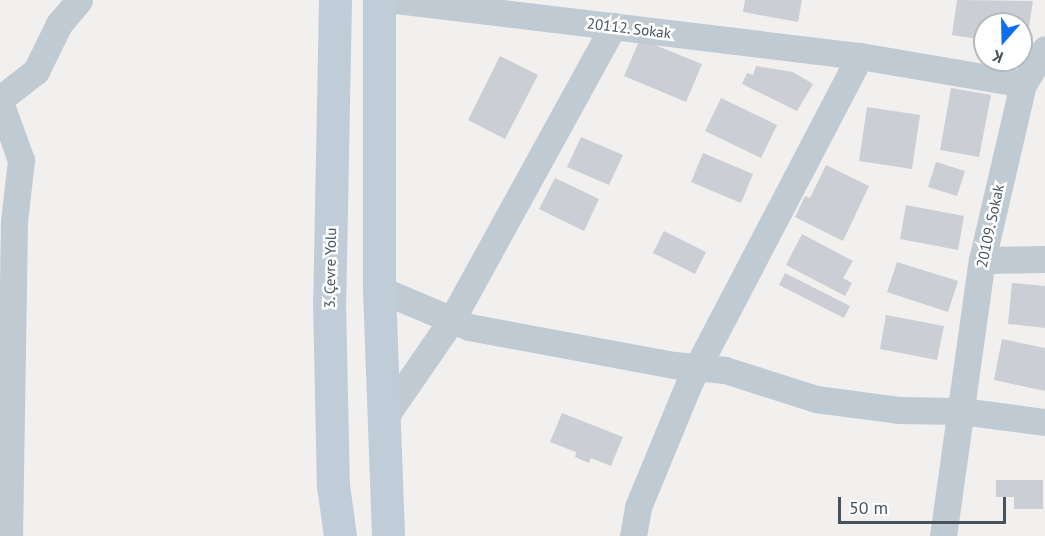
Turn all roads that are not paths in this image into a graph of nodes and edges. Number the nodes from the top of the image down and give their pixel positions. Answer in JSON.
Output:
{"nodes":[{"id":1,"x":79,"y":0,"type":"edge"},
{"id":2,"x":335,"y":0,"type":"edge"},
{"id":3,"x":379,"y":0,"type":"edge"},
{"id":4,"x":398,"y":0,"type":"edge"},
{"id":5,"x":613,"y":26,"type":"junction"},
{"id":6,"x":1045,"y":48,"type":"edge"},
{"id":7,"x":860,"y":56,"type":"junction"},
{"id":8,"x":1023,"y":84,"type":"junction"},
{"id":9,"x":0,"y":100,"type":"edge"},
{"id":10,"x":1045,"y":258,"type":"edge"},
{"id":11,"x":982,"y":260,"type":"junction"},
{"id":12,"x":379,"y":289,"type":"junction"},
{"id":13,"x":451,"y":321,"type":"junction"},
{"id":14,"x":703,"y":358,"type":"junction"},
{"id":15,"x":961,"y":411,"type":"junction"},
{"id":16,"x":382,"y":421,"type":"junction"},
{"id":17,"x":1045,"y":422,"type":"edge"},
{"id":18,"x":9,"y":536,"type":"edge"},
{"id":19,"x":340,"y":536,"type":"edge"},
{"id":20,"x":388,"y":536,"type":"edge"},
{"id":21,"x":633,"y":536,"type":"edge"},
{"id":22,"x":943,"y":536,"type":"edge"}],
"edges":[{"from":1,"to":9,"type":"street"},
{"from":2,"to":19,"type":"main road","name":"3. Çevre Yolu"},
{"from":3,"to":12,"type":"main road"},
{"from":4,"to":5,"type":"street","name":"20112. Sokak"},
{"from":5,"to":7,"type":"street","name":"20112. Sokak"},
{"from":5,"to":13,"type":"street"},
{"from":6,"to":8,"type":"street","name":"20109. Sokak"},
{"from":7,"to":8,"type":"street","name":"20112. Sokak"},
{"from":7,"to":14,"type":"street"},
{"from":8,"to":11,"type":"street","name":"20109. Sokak"},
{"from":9,"to":18,"type":"street"},
{"from":10,"to":11,"type":"street"},
{"from":11,"to":15,"type":"street","name":"20109. Sokak"},
{"from":12,"to":13,"type":"street"},
{"from":12,"to":16,"type":"main road"},
{"from":13,"to":14,"type":"street"},
{"from":13,"to":16,"type":"street"},
{"from":14,"to":15,"type":"street"},
{"from":14,"to":21,"type":"street"},
{"from":15,"to":17,"type":"street"},
{"from":15,"to":22,"type":"street","name":"20109. Sokak"},
{"from":16,"to":20,"type":"main road"}]}
